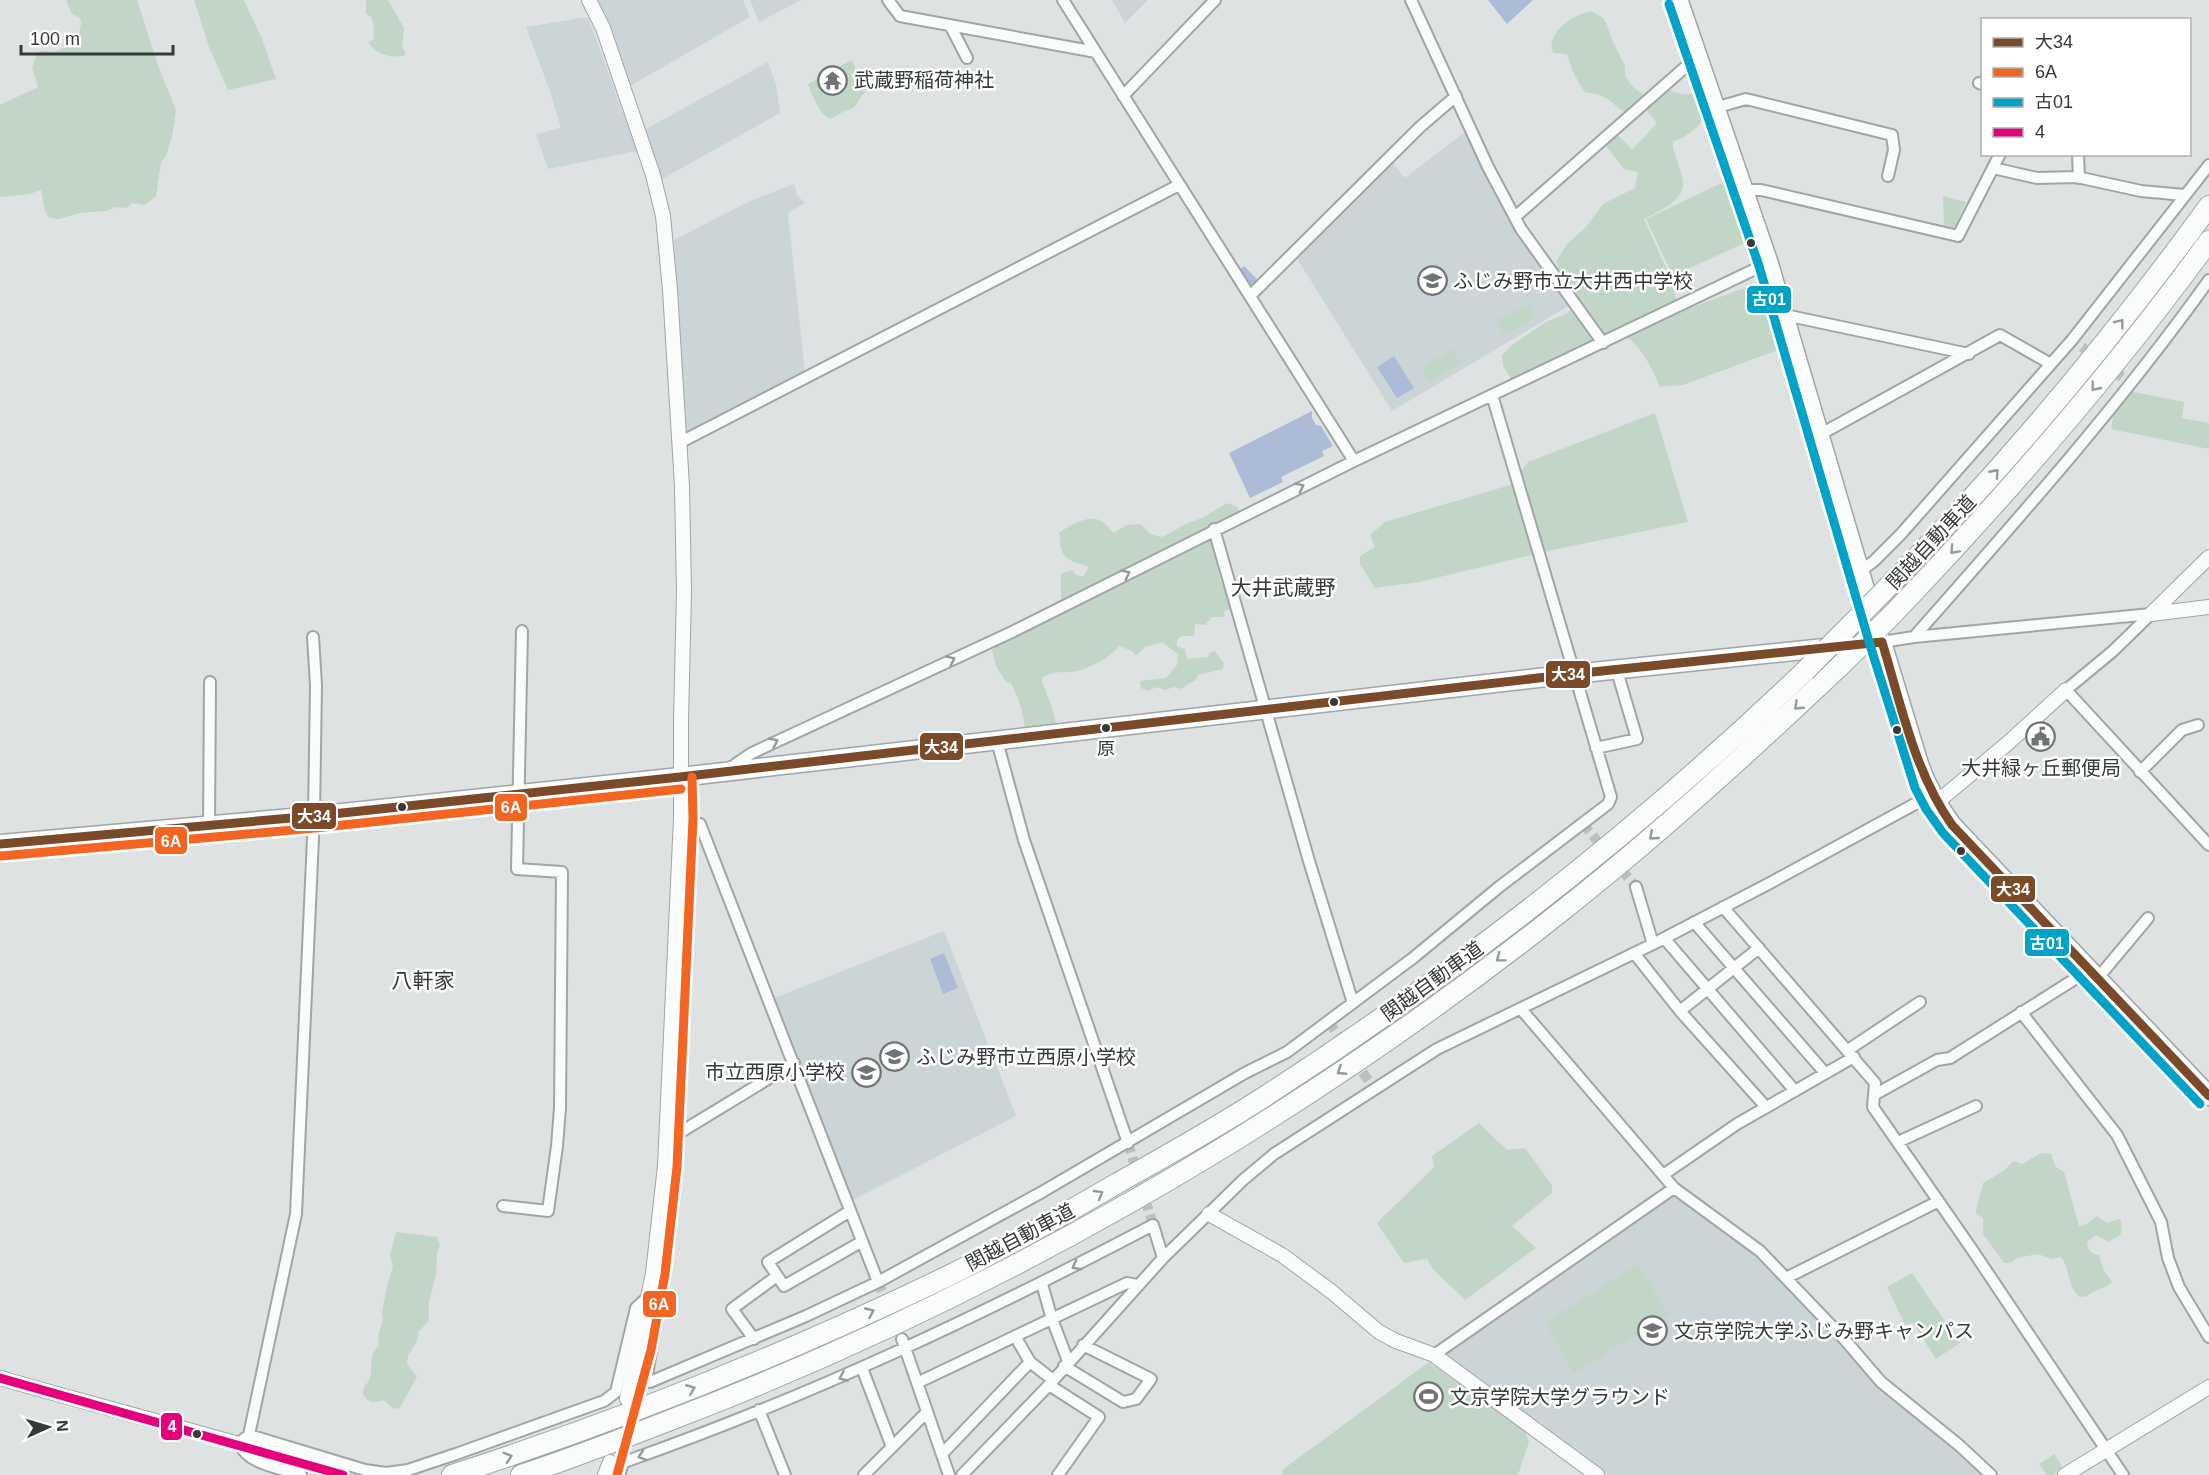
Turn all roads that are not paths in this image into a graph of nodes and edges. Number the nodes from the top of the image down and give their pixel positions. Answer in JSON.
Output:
{"nodes":[{"id":1,"x":589,"y":0,"type":"edge"},
{"id":2,"x":888,"y":0,"type":"edge"},
{"id":3,"x":1063,"y":0,"type":"edge"},
{"id":4,"x":1215,"y":0,"type":"edge"},
{"id":5,"x":1411,"y":0,"type":"edge"},
{"id":6,"x":1680,"y":0,"type":"edge"},
{"id":7,"x":950,"y":25,"type":"junction"},
{"id":8,"x":1095,"y":52,"type":"junction"},
{"id":9,"x":1699,"y":55,"type":"junction"},
{"id":10,"x":967,"y":58,"type":"dead end"},
{"id":11,"x":1123,"y":96,"type":"junction"},
{"id":12,"x":1456,"y":96,"type":"junction"},
{"id":13,"x":1718,"y":107,"type":"junction"},
{"id":14,"x":1999,"y":156,"type":"edge"},
{"id":15,"x":2078,"y":156,"type":"edge"},
{"id":16,"x":2209,"y":165,"type":"edge"},
{"id":17,"x":1994,"y":168,"type":"junction"},
{"id":18,"x":1888,"y":176,"type":"dead end"},
{"id":19,"x":2079,"y":178,"type":"junction"},
{"id":20,"x":1179,"y":185,"type":"junction"},
{"id":21,"x":1746,"y":189,"type":"junction"},
{"id":22,"x":2184,"y":195,"type":"junction"},
{"id":23,"x":2209,"y":206,"type":"edge"},
{"id":24,"x":1515,"y":217,"type":"junction"},
{"id":25,"x":2209,"y":241,"type":"edge"},
{"id":26,"x":1770,"y":262,"type":"junction"},
{"id":27,"x":2209,"y":280,"type":"edge"},
{"id":28,"x":1250,"y":296,"type":"junction"},
{"id":29,"x":1785,"y":315,"type":"junction"},
{"id":30,"x":2072,"y":340,"type":"junction"},
{"id":31,"x":1603,"y":343,"type":"junction"},
{"id":32,"x":2082,"y":347,"type":"tunnel mouth"},
{"id":33,"x":1969,"y":354,"type":"junction"},
{"id":34,"x":2051,"y":364,"type":"junction"},
{"id":35,"x":1492,"y":395,"type":"junction"},
{"id":36,"x":1821,"y":434,"type":"junction"},
{"id":37,"x":679,"y":443,"type":"junction"},
{"id":38,"x":1354,"y":460,"type":"junction"},
{"id":39,"x":1214,"y":529,"type":"junction"},
{"id":40,"x":2209,"y":557,"type":"edge"},
{"id":41,"x":1862,"y":570,"type":"junction"},
{"id":42,"x":2209,"y":607,"type":"edge"},
{"id":43,"x":2151,"y":614,"type":"junction"},
{"id":44,"x":522,"y":631,"type":"dead end"},
{"id":45,"x":313,"y":637,"type":"dead end"},
{"id":46,"x":1914,"y":637,"type":"junction"},
{"id":47,"x":1882,"y":642,"type":"junction"},
{"id":48,"x":1617,"y":670,"type":"junction"},
{"id":49,"x":1573,"y":674,"type":"junction"},
{"id":50,"x":210,"y":682,"type":"dead end"},
{"id":51,"x":2066,"y":690,"type":"junction"},
{"id":52,"x":1265,"y":710,"type":"junction"},
{"id":53,"x":2198,"y":724,"type":"dead end"},
{"id":54,"x":997,"y":741,"type":"junction"},
{"id":55,"x":1596,"y":748,"type":"junction"},
{"id":56,"x":724,"y":772,"type":"junction"},
{"id":57,"x":2140,"y":772,"type":"junction"},
{"id":58,"x":680,"y":777,"type":"junction"},
{"id":59,"x":518,"y":794,"type":"junction"},
{"id":60,"x":1936,"y":803,"type":"junction"},
{"id":61,"x":314,"y":816,"type":"junction"},
{"id":62,"x":681,"y":818,"type":"junction"},
{"id":63,"x":209,"y":826,"type":"junction"},
{"id":64,"x":0,"y":844,"type":"edge"},
{"id":65,"x":2209,"y":845,"type":"edge"},
{"id":66,"x":1636,"y":887,"type":"tunnel mouth"},
{"id":67,"x":1723,"y":907,"type":"junction"},
{"id":68,"x":2148,"y":918,"type":"dead end"},
{"id":69,"x":1694,"y":922,"type":"junction"},
{"id":70,"x":1664,"y":938,"type":"junction"},
{"id":71,"x":1653,"y":944,"type":"junction"},
{"id":72,"x":1759,"y":948,"type":"junction"},
{"id":73,"x":1634,"y":953,"type":"junction"},
{"id":74,"x":1734,"y":970,"type":"junction"},
{"id":75,"x":2093,"y":974,"type":"junction"},
{"id":76,"x":1707,"y":991,"type":"junction"},
{"id":77,"x":1920,"y":1002,"type":"dead end"},
{"id":78,"x":1353,"y":1003,"type":"junction"},
{"id":79,"x":1521,"y":1009,"type":"junction"},
{"id":80,"x":1680,"y":1011,"type":"junction"},
{"id":81,"x":2021,"y":1012,"type":"junction"},
{"id":82,"x":1851,"y":1054,"type":"junction"},
{"id":83,"x":794,"y":1063,"type":"junction"},
{"id":84,"x":1825,"y":1073,"type":"junction"},
{"id":85,"x":1795,"y":1090,"type":"junction"},
{"id":86,"x":1874,"y":1095,"type":"junction"},
{"id":87,"x":2209,"y":1096,"type":"edge"},
{"id":88,"x":1976,"y":1106,"type":"dead end"},
{"id":89,"x":1767,"y":1107,"type":"junction"},
{"id":90,"x":666,"y":1141,"type":"junction"},
{"id":91,"x":1898,"y":1142,"type":"junction"},
{"id":92,"x":1128,"y":1143,"type":"junction"},
{"id":93,"x":1663,"y":1175,"type":"junction"},
{"id":94,"x":1674,"y":1188,"type":"junction"},
{"id":95,"x":1937,"y":1202,"type":"junction"},
{"id":96,"x":503,"y":1206,"type":"dead end"},
{"id":97,"x":850,"y":1211,"type":"junction"},
{"id":98,"x":1209,"y":1214,"type":"junction"},
{"id":99,"x":861,"y":1242,"type":"junction"},
{"id":100,"x":1163,"y":1258,"type":"junction"},
{"id":101,"x":777,"y":1276,"type":"junction"},
{"id":102,"x":1786,"y":1278,"type":"junction"},
{"id":103,"x":878,"y":1282,"type":"junction"},
{"id":104,"x":1042,"y":1284,"type":"junction"},
{"id":105,"x":1137,"y":1285,"type":"junction"},
{"id":106,"x":649,"y":1296,"type":"junction"},
{"id":107,"x":1052,"y":1319,"type":"junction"},
{"id":108,"x":1015,"y":1336,"type":"junction"},
{"id":109,"x":2209,"y":1337,"type":"edge"},
{"id":110,"x":754,"y":1339,"type":"junction"},
{"id":111,"x":904,"y":1344,"type":"junction"},
{"id":112,"x":1083,"y":1345,"type":"junction"},
{"id":113,"x":1434,"y":1354,"type":"junction"},
{"id":114,"x":1030,"y":1362,"type":"junction"},
{"id":115,"x":1066,"y":1364,"type":"junction"},
{"id":116,"x":862,"y":1368,"type":"junction"},
{"id":117,"x":0,"y":1378,"type":"edge"},
{"id":118,"x":1051,"y":1382,"type":"junction"},
{"id":119,"x":917,"y":1383,"type":"junction"},
{"id":120,"x":2209,"y":1387,"type":"edge"},
{"id":121,"x":627,"y":1399,"type":"dead end"},
{"id":122,"x":759,"y":1410,"type":"junction"},
{"id":123,"x":927,"y":1412,"type":"junction"},
{"id":124,"x":244,"y":1439,"type":"junction"},
{"id":125,"x":892,"y":1447,"type":"junction"},
{"id":126,"x":2106,"y":1450,"type":"junction"},
{"id":127,"x":943,"y":1453,"type":"junction"},
{"id":128,"x":301,"y":1475,"type":"edge"},
{"id":129,"x":343,"y":1475,"type":"edge"},
{"id":130,"x":452,"y":1475,"type":"edge"},
{"id":131,"x":521,"y":1475,"type":"edge"},
{"id":132,"x":619,"y":1475,"type":"edge"},
{"id":133,"x":785,"y":1475,"type":"edge"},
{"id":134,"x":864,"y":1475,"type":"edge"},
{"id":135,"x":949,"y":1475,"type":"edge"},
{"id":136,"x":962,"y":1475,"type":"edge"},
{"id":137,"x":1058,"y":1475,"type":"edge"},
{"id":138,"x":1597,"y":1475,"type":"edge"},
{"id":139,"x":1991,"y":1475,"type":"edge"},
{"id":140,"x":2065,"y":1475,"type":"edge"},
{"id":141,"x":2123,"y":1475,"type":"edge"}],
"edges":[{"from":1,"to":37,"type":"street"},
{"from":2,"to":7,"type":"street"},
{"from":3,"to":8,"type":"street"},
{"from":4,"to":11,"type":"street"},
{"from":5,"to":12,"type":"street"},
{"from":6,"to":9,"type":"main road"},
{"from":7,"to":8,"type":"street"},
{"from":7,"to":10,"type":"street"},
{"from":8,"to":11,"type":"street"},
{"from":9,"to":13,"type":"main road"},
{"from":9,"to":24,"type":"street"},
{"from":11,"to":20,"type":"street"},
{"from":12,"to":24,"type":"street"},
{"from":12,"to":28,"type":"street"},
{"from":13,"to":18,"type":"street"},
{"from":13,"to":21,"type":"main road"},
{"from":14,"to":17,"type":"street"},
{"from":15,"to":19,"type":"street"},
{"from":16,"to":22,"type":"street"},
{"from":17,"to":19,"type":"street"},
{"from":17,"to":21,"type":"street"},
{"from":19,"to":22,"type":"street"},
{"from":20,"to":28,"type":"street"},
{"from":20,"to":37,"type":"street"},
{"from":21,"to":26,"type":"main road"},
{"from":22,"to":30,"type":"street"},
{"from":130,"to":23,"type":"highway","name":"関越自動車道","one_way":true,"bridge":true},
{"from":24,"to":31,"type":"street"},
{"from":25,"to":131,"type":"highway","name":"関越自動車道","one_way":true,"bridge":true},
{"from":26,"to":29,"type":"main road"},
{"from":26,"to":31,"type":"street"},
{"from":27,"to":46,"type":"street"},
{"from":28,"to":38,"type":"street"},
{"from":29,"to":33,"type":"street"},
{"from":29,"to":36,"type":"main road"},
{"from":30,"to":32,"type":"street"},
{"from":30,"to":34,"type":"street"},
{"from":31,"to":35,"type":"street"},
{"from":33,"to":34,"type":"street"},
{"from":33,"to":36,"type":"street"},
{"from":34,"to":41,"type":"street"},
{"from":35,"to":38,"type":"street"},
{"from":35,"to":49,"type":"street"},
{"from":36,"to":41,"type":"main road"},
{"from":37,"to":58,"type":"street"},
{"from":39,"to":38,"type":"street","one_way":true},
{"from":39,"to":52,"type":"street"},
{"from":56,"to":39,"type":"street","one_way":true},
{"from":40,"to":43,"type":"street"},
{"from":41,"to":47,"type":"main road"},
{"from":42,"to":43,"type":"street"},
{"from":43,"to":46,"type":"street"},
{"from":43,"to":51,"type":"street"},
{"from":44,"to":59,"type":"street"},
{"from":45,"to":61,"type":"street"},
{"from":46,"to":47,"type":"street"},
{"from":47,"to":48,"type":"main road"},
{"from":47,"to":60,"type":"main road"},
{"from":48,"to":49,"type":"main road"},
{"from":48,"to":55,"type":"street"},
{"from":49,"to":52,"type":"main road"},
{"from":49,"to":55,"type":"street"},
{"from":50,"to":63,"type":"street"},
{"from":51,"to":57,"type":"street"},
{"from":51,"to":60,"type":"street"},
{"from":52,"to":54,"type":"main road"},
{"from":52,"to":78,"type":"street"},
{"from":53,"to":57,"type":"street"},
{"from":54,"to":56,"type":"main road"},
{"from":54,"to":92,"type":"street"},
{"from":55,"to":78,"type":"street"},
{"from":56,"to":58,"type":"main road"},
{"from":57,"to":65,"type":"street"},
{"from":58,"to":59,"type":"main road"},
{"from":58,"to":62,"type":"street"},
{"from":59,"to":61,"type":"main road"},
{"from":59,"to":96,"type":"street"},
{"from":60,"to":67,"type":"street"},
{"from":60,"to":75,"type":"main road"},
{"from":61,"to":63,"type":"main road"},
{"from":61,"to":124,"type":"street"},
{"from":62,"to":83,"type":"street"},
{"from":62,"to":90,"type":"street"},
{"from":63,"to":64,"type":"main road"},
{"from":66,"to":71,"type":"street"},
{"from":67,"to":69,"type":"street"},
{"from":67,"to":72,"type":"street"},
{"from":68,"to":75,"type":"street"},
{"from":69,"to":70,"type":"street"},
{"from":69,"to":74,"type":"street"},
{"from":70,"to":71,"type":"street"},
{"from":70,"to":76,"type":"street"},
{"from":71,"to":73,"type":"street"},
{"from":72,"to":74,"type":"street"},
{"from":72,"to":82,"type":"street"},
{"from":73,"to":79,"type":"street"},
{"from":73,"to":80,"type":"street"},
{"from":74,"to":76,"type":"street"},
{"from":74,"to":84,"type":"street"},
{"from":75,"to":81,"type":"street"},
{"from":75,"to":87,"type":"main road"},
{"from":76,"to":80,"type":"street"},
{"from":76,"to":85,"type":"street"},
{"from":77,"to":82,"type":"street"},
{"from":78,"to":92,"type":"street"},
{"from":79,"to":93,"type":"street"},
{"from":79,"to":98,"type":"street"},
{"from":80,"to":89,"type":"street"},
{"from":81,"to":86,"type":"street"},
{"from":81,"to":109,"type":"street"},
{"from":82,"to":84,"type":"street"},
{"from":82,"to":86,"type":"street"},
{"from":83,"to":90,"type":"street"},
{"from":83,"to":97,"type":"street"},
{"from":84,"to":85,"type":"street"},
{"from":85,"to":89,"type":"street"},
{"from":86,"to":91,"type":"street"},
{"from":88,"to":91,"type":"street"},
{"from":89,"to":93,"type":"street"},
{"from":90,"to":106,"type":"street"},
{"from":91,"to":95,"type":"street"},
{"from":92,"to":103,"type":"street"},
{"from":93,"to":94,"type":"street"},
{"from":94,"to":102,"type":"street"},
{"from":94,"to":113,"type":"street"},
{"from":95,"to":102,"type":"street"},
{"from":95,"to":126,"type":"street"},
{"from":97,"to":99,"type":"street"},
{"from":97,"to":101,"type":"street"},
{"from":98,"to":100,"type":"street"},
{"from":98,"to":113,"type":"street"},
{"from":99,"to":101,"type":"street"},
{"from":99,"to":103,"type":"street"},
{"from":100,"to":104,"type":"street","one_way":true},
{"from":100,"to":105,"type":"street"},
{"from":101,"to":110,"type":"street"},
{"from":102,"to":139,"type":"street"},
{"from":103,"to":110,"type":"street"},
{"from":104,"to":107,"type":"street"},
{"from":104,"to":111,"type":"street"},
{"from":105,"to":107,"type":"street"},
{"from":105,"to":112,"type":"street"},
{"from":106,"to":110,"type":"street"},
{"from":106,"to":121,"type":"street"},
{"from":106,"to":124,"type":"street"},
{"from":107,"to":108,"type":"street"},
{"from":107,"to":115,"type":"street"},
{"from":108,"to":114,"type":"street"},
{"from":108,"to":119,"type":"street"},
{"from":111,"to":116,"type":"street"},
{"from":111,"to":119,"type":"street"},
{"from":112,"to":115,"type":"street"},
{"from":112,"to":115,"type":"street"},
{"from":113,"to":138,"type":"street"},
{"from":114,"to":118,"type":"street"},
{"from":114,"to":127,"type":"street"},
{"from":115,"to":118,"type":"street"},
{"from":116,"to":122,"type":"street","one_way":true},
{"from":116,"to":125,"type":"street"},
{"from":117,"to":124,"type":"street"},
{"from":118,"to":136,"type":"street"},
{"from":118,"to":137,"type":"street"},
{"from":119,"to":123,"type":"street"},
{"from":120,"to":126,"type":"street"},
{"from":122,"to":132,"type":"street","one_way":true},
{"from":122,"to":133,"type":"street"},
{"from":123,"to":125,"type":"street"},
{"from":123,"to":127,"type":"street"},
{"from":124,"to":128,"type":"street"},
{"from":124,"to":129,"type":"street"},
{"from":125,"to":134,"type":"street"},
{"from":126,"to":140,"type":"street"},
{"from":126,"to":141,"type":"street"},
{"from":127,"to":135,"type":"street"}]}
